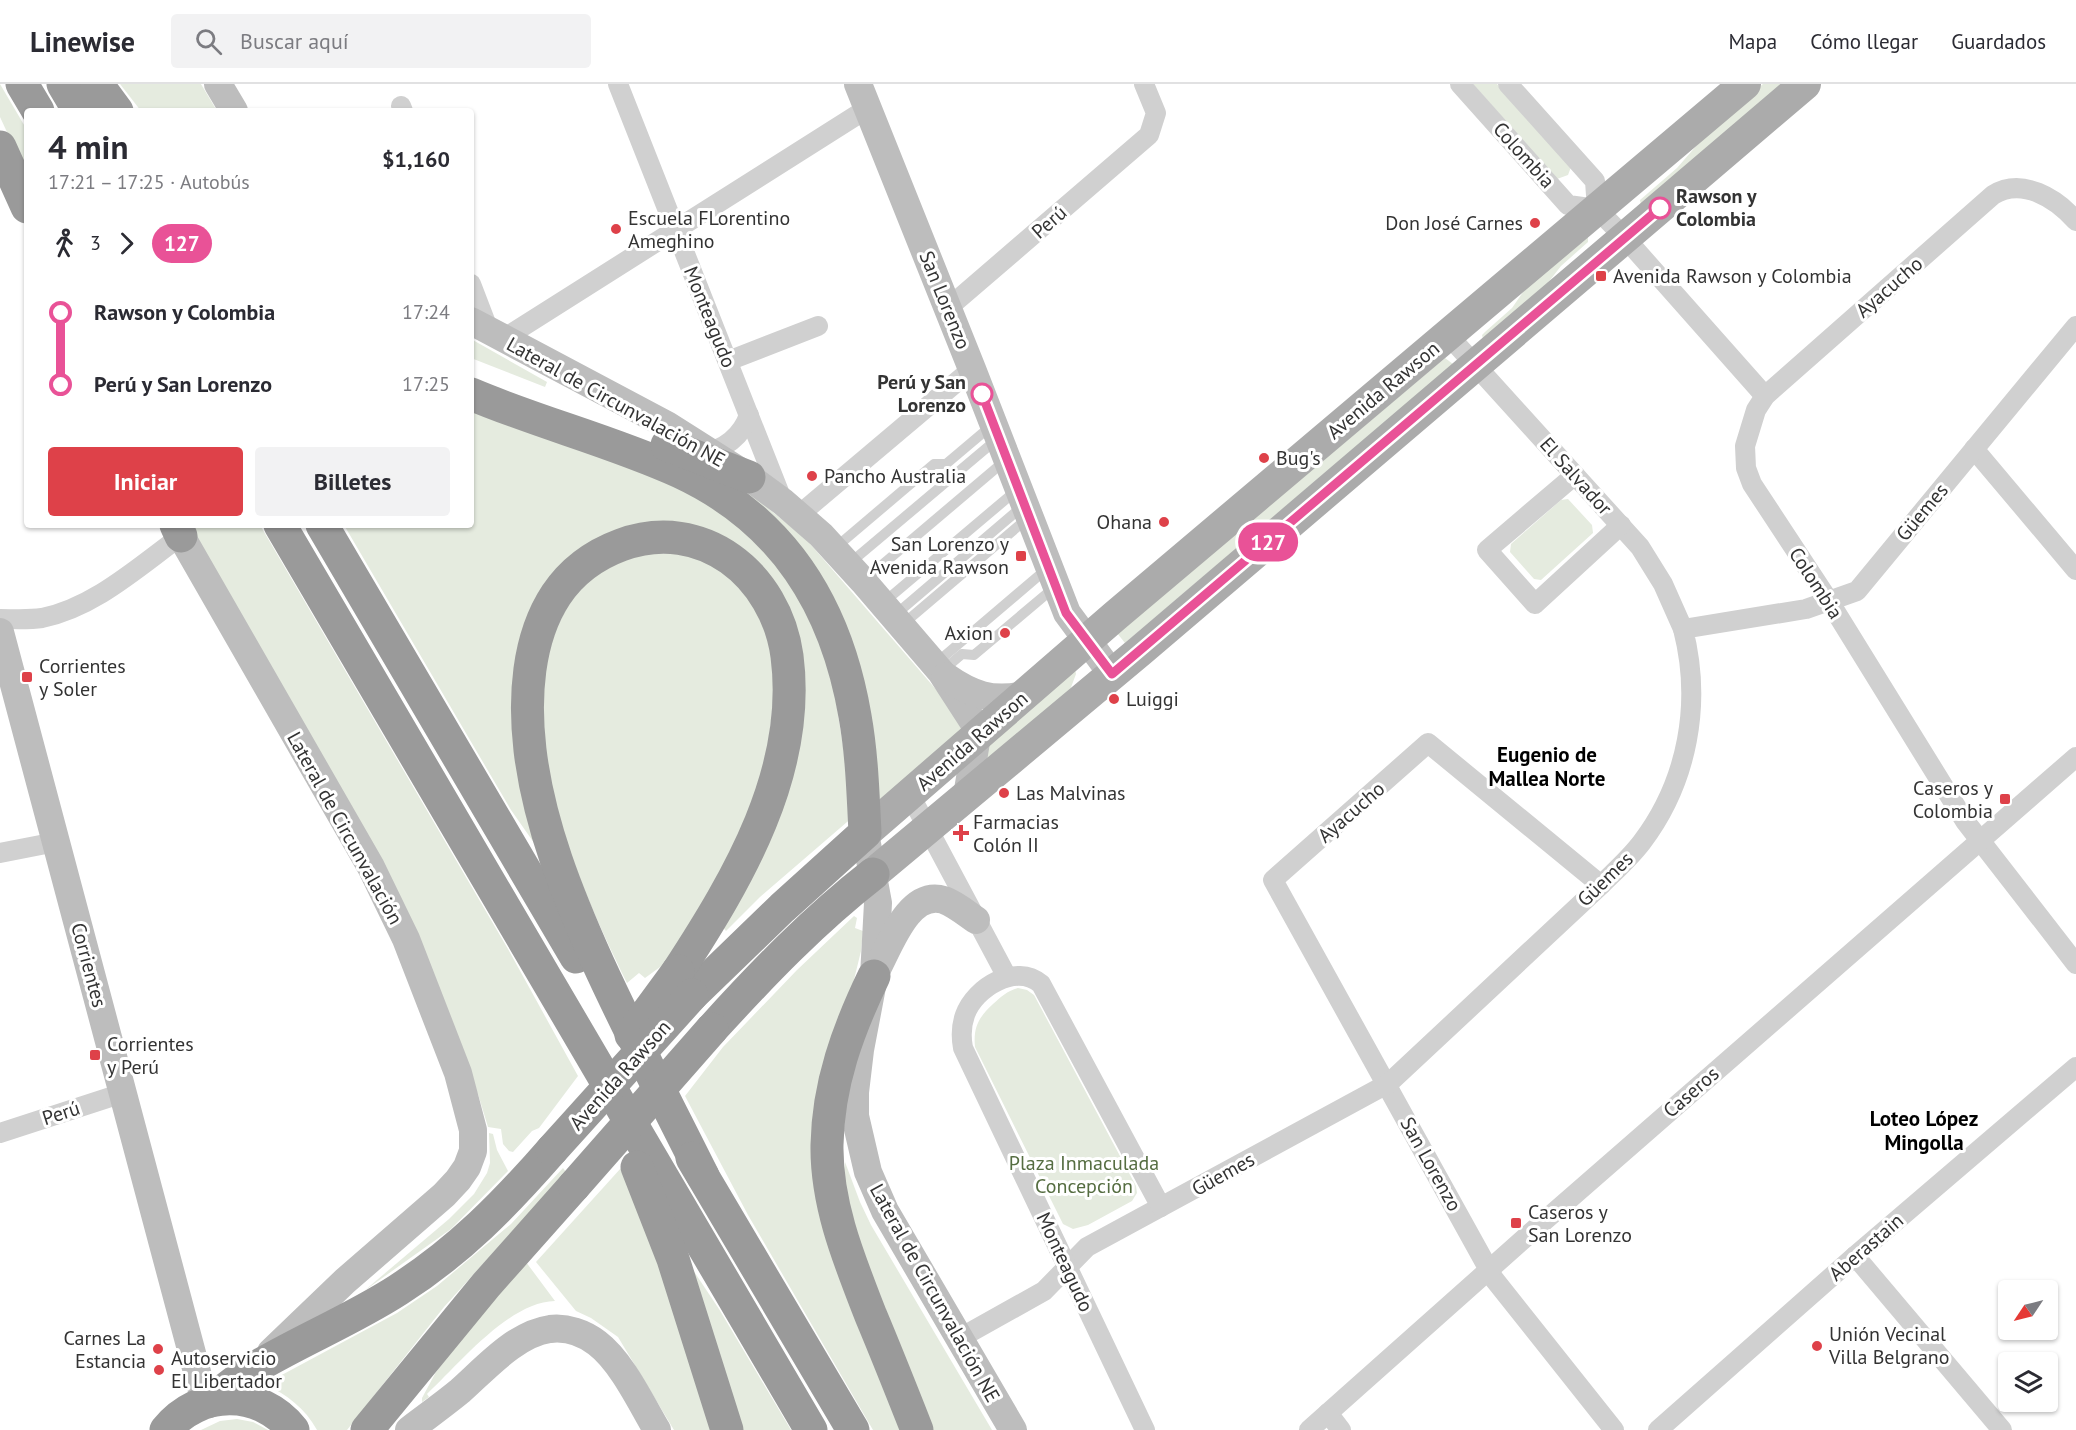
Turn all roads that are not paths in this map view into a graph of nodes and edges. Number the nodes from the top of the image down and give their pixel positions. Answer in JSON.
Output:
{"nodes":[{"id":1,"x":22,"y":84,"type":"edge"},
{"id":2,"x":63,"y":84,"type":"edge"},
{"id":3,"x":97,"y":84,"type":"edge"},
{"id":4,"x":218,"y":84,"type":"edge"},
{"id":5,"x":618,"y":84,"type":"edge"},
{"id":6,"x":1144,"y":84,"type":"edge"},
{"id":7,"x":1460,"y":84,"type":"edge"},
{"id":8,"x":1508,"y":84,"type":"edge"},
{"id":9,"x":1746,"y":84,"type":"edge"},
{"id":10,"x":1805,"y":84,"type":"edge"},
{"id":11,"x":863,"y":96,"type":"edge"},
{"id":12,"x":36,"y":108,"type":"edge"},
{"id":13,"x":77,"y":108,"type":"edge"},
{"id":14,"x":115,"y":108,"type":"edge"},
{"id":15,"x":232,"y":108,"type":"edge"},
{"id":16,"x":0,"y":147,"type":"edge"},
{"id":17,"x":24,"y":200,"type":"edge"},
{"id":18,"x":1597,"y":210,"type":"junction"},
{"id":19,"x":2076,"y":221,"type":"edge"},
{"id":20,"x":676,"y":230,"type":"junction"},
{"id":21,"x":1625,"y":238,"type":"junction"},
{"id":22,"x":474,"y":292,"type":"edge"},
{"id":23,"x":948,"y":308,"type":"junction"},
{"id":24,"x":818,"y":326,"type":"dead end"},
{"id":25,"x":2076,"y":326,"type":"edge"},
{"id":26,"x":488,"y":330,"type":"edge"},
{"id":27,"x":1448,"y":335,"type":"junction"},
{"id":28,"x":728,"y":361,"type":"junction"},
{"id":29,"x":1475,"y":366,"type":"junction"},
{"id":30,"x":972,"y":369,"type":"junction"},
{"id":31,"x":474,"y":375,"type":"edge"},
{"id":32,"x":474,"y":395,"type":"edge"},
{"id":33,"x":1765,"y":396,"type":"junction"},
{"id":34,"x":749,"y":416,"type":"junction"},
{"id":35,"x":1000,"y":440,"type":"junction"},
{"id":36,"x":1974,"y":449,"type":"junction"},
{"id":37,"x":701,"y":453,"type":"junction"},
{"id":38,"x":1575,"y":475,"type":"junction"},
{"id":39,"x":749,"y":477,"type":"joint"},
{"id":40,"x":1024,"y":503,"type":"junction"},
{"id":41,"x":791,"y":508,"type":"junction"},
{"id":42,"x":1621,"y":525,"type":"junction"},
{"id":43,"x":282,"y":528,"type":"edge"},
{"id":44,"x":324,"y":528,"type":"edge"},
{"id":45,"x":179,"y":530,"type":"edge"},
{"id":46,"x":849,"y":564,"type":"junction"},
{"id":47,"x":2076,"y":570,"type":"edge"},
{"id":48,"x":1053,"y":576,"type":"junction"},
{"id":49,"x":1829,"y":601,"type":"junction"},
{"id":50,"x":892,"y":615,"type":"junction"},
{"id":51,"x":0,"y":619,"type":"edge"},
{"id":52,"x":1683,"y":629,"type":"junction"},
{"id":53,"x":0,"y":632,"type":"edge"},
{"id":54,"x":1087,"y":640,"type":"junction"},
{"id":55,"x":938,"y":668,"type":"junction"},
{"id":56,"x":1112,"y":674,"type":"junction"},
{"id":57,"x":1024,"y":695,"type":"junction"},
{"id":58,"x":977,"y":736,"type":"junction"},
{"id":59,"x":2076,"y":757,"type":"edge"},
{"id":60,"x":910,"y":795,"type":"junction"},
{"id":61,"x":967,"y":796,"type":"junction"},
{"id":62,"x":928,"y":828,"type":"junction"},
{"id":63,"x":865,"y":834,"type":"junction"},
{"id":64,"x":1980,"y":840,"type":"junction"},
{"id":65,"x":56,"y":842,"type":"junction"},
{"id":66,"x":0,"y":853,"type":"edge"},
{"id":67,"x":873,"y":874,"type":"junction"},
{"id":68,"x":1274,"y":880,"type":"joint"},
{"id":69,"x":1601,"y":885,"type":"junction"},
{"id":70,"x":976,"y":920,"type":"junction"},
{"id":71,"x":2076,"y":964,"type":"edge"},
{"id":72,"x":874,"y":976,"type":"junction"},
{"id":73,"x":1007,"y":977,"type":"junction"},
{"id":74,"x":685,"y":983,"type":"junction"},
{"id":75,"x":570,"y":1021,"type":"junction"},
{"id":76,"x":2076,"y":1067,"type":"edge"},
{"id":77,"x":1387,"y":1084,"type":"junction"},
{"id":78,"x":123,"y":1093,"type":"junction"},
{"id":79,"x":0,"y":1133,"type":"edge"},
{"id":80,"x":703,"y":1176,"type":"junction"},
{"id":81,"x":1161,"y":1207,"type":"junction"},
{"id":82,"x":1855,"y":1256,"type":"junction"},
{"id":83,"x":1068,"y":1267,"type":"junction"},
{"id":84,"x":1489,"y":1270,"type":"junction"},
{"id":85,"x":960,"y":1338,"type":"junction"},
{"id":86,"x":256,"y":1367,"type":"junction"},
{"id":87,"x":207,"y":1401,"type":"junction"},
{"id":88,"x":1328,"y":1413,"type":"junction"},
{"id":89,"x":168,"y":1427,"type":"edge"},
{"id":90,"x":293,"y":1430,"type":"edge"},
{"id":91,"x":367,"y":1430,"type":"edge"},
{"id":92,"x":409,"y":1430,"type":"edge"},
{"id":93,"x":657,"y":1430,"type":"edge"},
{"id":94,"x":727,"y":1430,"type":"edge"},
{"id":95,"x":811,"y":1430,"type":"edge"},
{"id":96,"x":853,"y":1430,"type":"edge"},
{"id":97,"x":917,"y":1430,"type":"edge"},
{"id":98,"x":1013,"y":1430,"type":"edge"},
{"id":99,"x":1145,"y":1430,"type":"edge"},
{"id":100,"x":1309,"y":1430,"type":"edge"},
{"id":101,"x":1341,"y":1430,"type":"edge"},
{"id":102,"x":1614,"y":1430,"type":"edge"},
{"id":103,"x":1658,"y":1430,"type":"edge"},
{"id":104,"x":2002,"y":1430,"type":"edge"}],
"edges":[{"from":1,"to":12,"type":"highway"},
{"from":2,"to":13,"type":"highway"},
{"from":3,"to":14,"type":"highway"},
{"from":4,"to":15,"type":"street"},
{"from":5,"to":20,"type":"street","name":"Monteagudo"},
{"from":6,"to":23,"type":"street","name":"Perú"},
{"from":7,"to":18,"type":"street","name":"Colombia"},
{"from":8,"to":18,"type":"street","name":"Colombia"},
{"from":9,"to":18,"type":"main road","name":"Avenida Rawson"},
{"from":10,"to":21,"type":"main road","name":"Avenida Rawson"},
{"from":11,"to":20,"type":"street"},
{"from":11,"to":23,"type":"street","name":"San Lorenzo"},
{"from":16,"to":17,"type":"highway"},
{"from":18,"to":21,"type":"street"},
{"from":18,"to":27,"type":"main road","name":"Avenida Rawson"},
{"from":19,"to":33,"type":"street","name":"Ayacucho"},
{"from":20,"to":26,"type":"street"},
{"from":20,"to":28,"type":"street","name":"Monteagudo"},
{"from":21,"to":29,"type":"main road","name":"Avenida Rawson"},
{"from":21,"to":33,"type":"street"},
{"from":22,"to":26,"type":"street"},
{"from":23,"to":30,"type":"street","name":"San Lorenzo"},
{"from":24,"to":28,"type":"street"},
{"from":25,"to":36,"type":"street","name":"Güemes"},
{"from":26,"to":37,"type":"street","name":"Lateral de Circunvalación NE"},
{"from":27,"to":29,"type":"street","name":"El Salvador"},
{"from":27,"to":54,"type":"main road","name":"Avenida Rawson"},
{"from":28,"to":34,"type":"street","name":"Monteagudo"},
{"from":29,"to":38,"type":"street","name":"El Salvador"},
{"from":29,"to":56,"type":"main road","name":"Avenida Rawson"},
{"from":30,"to":35,"type":"street","name":"San Lorenzo"},
{"from":30,"to":41,"type":"street"},
{"from":31,"to":37,"type":"highway"},
{"from":32,"to":63,"type":"highway"},
{"from":33,"to":49,"type":"street","name":"Colombia"},
{"from":34,"to":37,"type":"street"},
{"from":34,"to":41,"type":"street","name":"Monteagudo"},
{"from":35,"to":40,"type":"street","name":"San Lorenzo"},
{"from":35,"to":46,"type":"lane"},
{"from":35,"to":46,"type":"lane"},
{"from":35,"to":46,"type":"lane"},
{"from":36,"to":47,"type":"street"},
{"from":36,"to":49,"type":"street","name":"Güemes"},
{"from":37,"to":39,"type":"highway"},
{"from":38,"to":42,"type":"street","name":"El Salvador"},
{"from":38,"to":42,"type":"street"},
{"from":39,"to":41,"type":"street"},
{"from":40,"to":48,"type":"street","name":"San Lorenzo"},
{"from":40,"to":50,"type":"lane"},
{"from":40,"to":50,"type":"lane"},
{"from":41,"to":46,"type":"street"},
{"from":42,"to":52,"type":"street","name":"El Salvador"},
{"from":43,"to":75,"type":"highway"},
{"from":44,"to":80,"type":"highway"},
{"from":45,"to":51,"type":"street"},
{"from":45,"to":86,"type":"street","name":"Lateral de Circunvalación"},
{"from":46,"to":50,"type":"street"},
{"from":48,"to":54,"type":"street","name":"San Lorenzo"},
{"from":48,"to":55,"type":"lane"},
{"from":48,"to":55,"type":"lane"},
{"from":49,"to":52,"type":"street","name":"Güemes"},
{"from":49,"to":64,"type":"street","name":"Colombia"},
{"from":50,"to":55,"type":"street"},
{"from":52,"to":69,"type":"street","name":"Güemes"},
{"from":53,"to":65,"type":"street","name":"Corrientes"},
{"from":54,"to":56,"type":"street","name":"San Lorenzo"},
{"from":54,"to":57,"type":"main road","name":"Avenida Rawson"},
{"from":55,"to":57,"type":"street"},
{"from":55,"to":58,"type":"street"},
{"from":56,"to":61,"type":"main road","name":"Avenida Rawson"},
{"from":57,"to":58,"type":"main road","name":"Avenida Rawson"},
{"from":58,"to":60,"type":"main road","name":"Avenida Rawson"},
{"from":58,"to":61,"type":"street"},
{"from":59,"to":64,"type":"street","name":"Caseros"},
{"from":60,"to":62,"type":"street"},
{"from":60,"to":63,"type":"main road","name":"Avenida Rawson"},
{"from":61,"to":62,"type":"main road","name":"Avenida Rawson"},
{"from":62,"to":67,"type":"main road","name":"Avenida Rawson"},
{"from":62,"to":70,"type":"street"},
{"from":63,"to":67,"type":"street","name":"Lateral de Circunvalación NE"},
{"from":63,"to":74,"type":"highway","name":"Avenida Rawson"},
{"from":64,"to":71,"type":"street","name":"Colombia"},
{"from":64,"to":84,"type":"street","name":"Caseros"},
{"from":65,"to":66,"type":"street"},
{"from":65,"to":78,"type":"street","name":"Corrientes"},
{"from":67,"to":72,"type":"street","name":"Lateral de Circunvalación NE"},
{"from":67,"to":91,"type":"highway","name":"Avenida Rawson","bridge":true},
{"from":68,"to":69,"type":"street","name":"Ayacucho"},
{"from":68,"to":77,"type":"street","name":"San Lorenzo"},
{"from":69,"to":77,"type":"street","name":"Güemes"},
{"from":70,"to":72,"type":"street"},
{"from":70,"to":73,"type":"street"},
{"from":72,"to":85,"type":"street","name":"Lateral de Circunvalación NE"},
{"from":72,"to":97,"type":"highway"},
{"from":73,"to":81,"type":"street"},
{"from":73,"to":83,"type":"street","name":"Monteagudo"},
{"from":74,"to":80,"type":"highway"},
{"from":74,"to":86,"type":"highway","name":"Avenida Rawson","bridge":true},
{"from":75,"to":94,"type":"highway"},
{"from":75,"to":95,"type":"highway"},
{"from":76,"to":82,"type":"street","name":"Aberastain"},
{"from":77,"to":81,"type":"street","name":"Güemes"},
{"from":77,"to":84,"type":"street","name":"San Lorenzo"},
{"from":78,"to":79,"type":"street","name":"Perú"},
{"from":78,"to":87,"type":"street","name":"Corrientes"},
{"from":80,"to":96,"type":"highway"},
{"from":81,"to":83,"type":"street","name":"Güemes"},
{"from":82,"to":103,"type":"street","name":"Aberastain"},
{"from":82,"to":104,"type":"street"},
{"from":83,"to":85,"type":"street","name":"Güemes"},
{"from":83,"to":99,"type":"street","name":"Monteagudo"},
{"from":84,"to":88,"type":"street","name":"Caseros"},
{"from":84,"to":102,"type":"street","name":"San Lorenzo"},
{"from":85,"to":98,"type":"street","name":"Lateral de Circunvalación NE"},
{"from":86,"to":87,"type":"highway","name":"Avenida Rawson"},
{"from":87,"to":89,"type":"highway","name":"Avenida Rawson"},
{"from":87,"to":90,"type":"highway"},
{"from":88,"to":100,"type":"street","name":"Caseros"},
{"from":88,"to":101,"type":"street"},
{"from":92,"to":93,"type":"street"}]}
